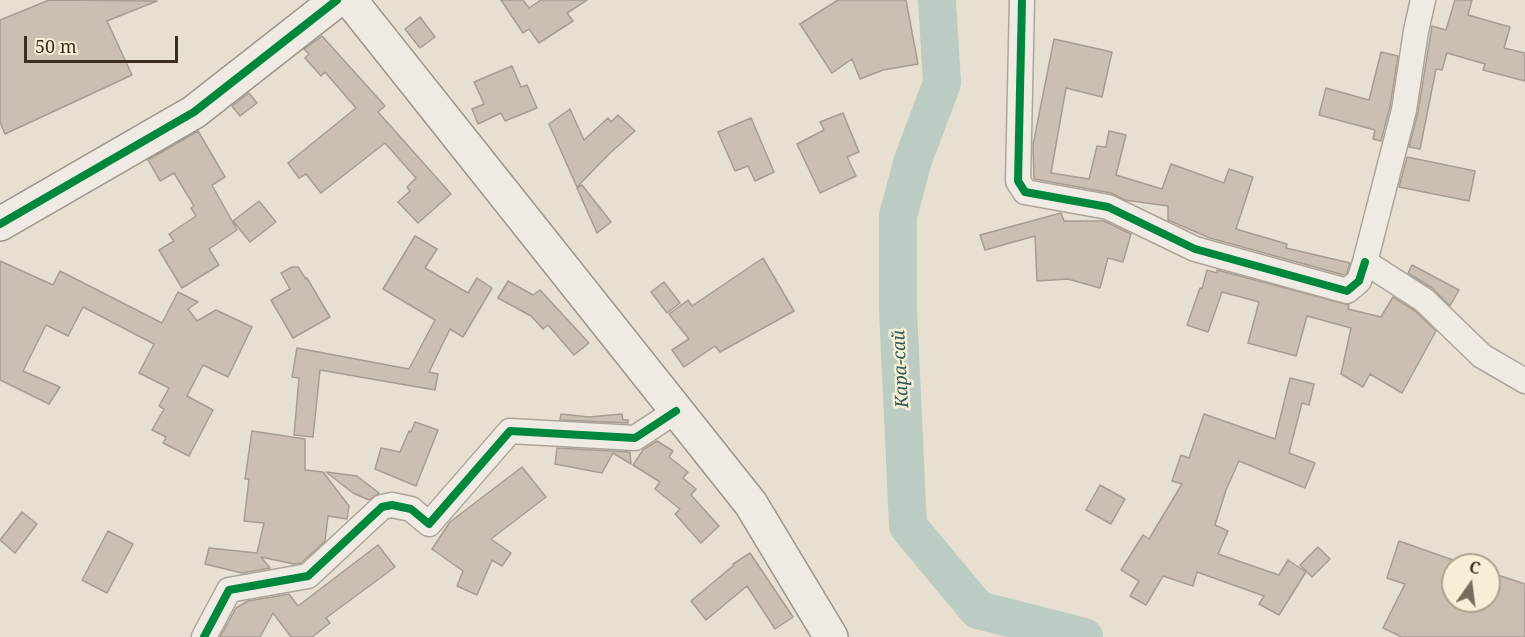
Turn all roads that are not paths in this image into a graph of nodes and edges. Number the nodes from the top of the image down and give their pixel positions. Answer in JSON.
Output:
{"nodes":[{"id":1,"x":337,"y":0,"type":"edge"},
{"id":2,"x":350,"y":0,"type":"edge"},
{"id":3,"x":1022,"y":0,"type":"edge"},
{"id":4,"x":1038,"y":0,"type":"edge"},
{"id":5,"x":1423,"y":0,"type":"edge"},
{"id":6,"x":1018,"y":181,"type":"junction"},
{"id":7,"x":0,"y":224,"type":"edge"},
{"id":8,"x":1365,"y":262,"type":"junction"},
{"id":9,"x":1525,"y":381,"type":"edge"},
{"id":10,"x":676,"y":411,"type":"junction"},
{"id":11,"x":204,"y":637,"type":"edge"},
{"id":12,"x":831,"y":637,"type":"edge"}],
"edges":[{"from":1,"to":7,"type":"main road"},
{"from":2,"to":10,"type":"main road"},
{"from":3,"to":6,"type":"street"},
{"from":4,"to":6,"type":"street"},
{"from":5,"to":8,"type":"street"},
{"from":6,"to":8,"type":"street"},
{"from":8,"to":9,"type":"street"},
{"from":10,"to":11,"type":"street"},
{"from":10,"to":12,"type":"main road"}]}
